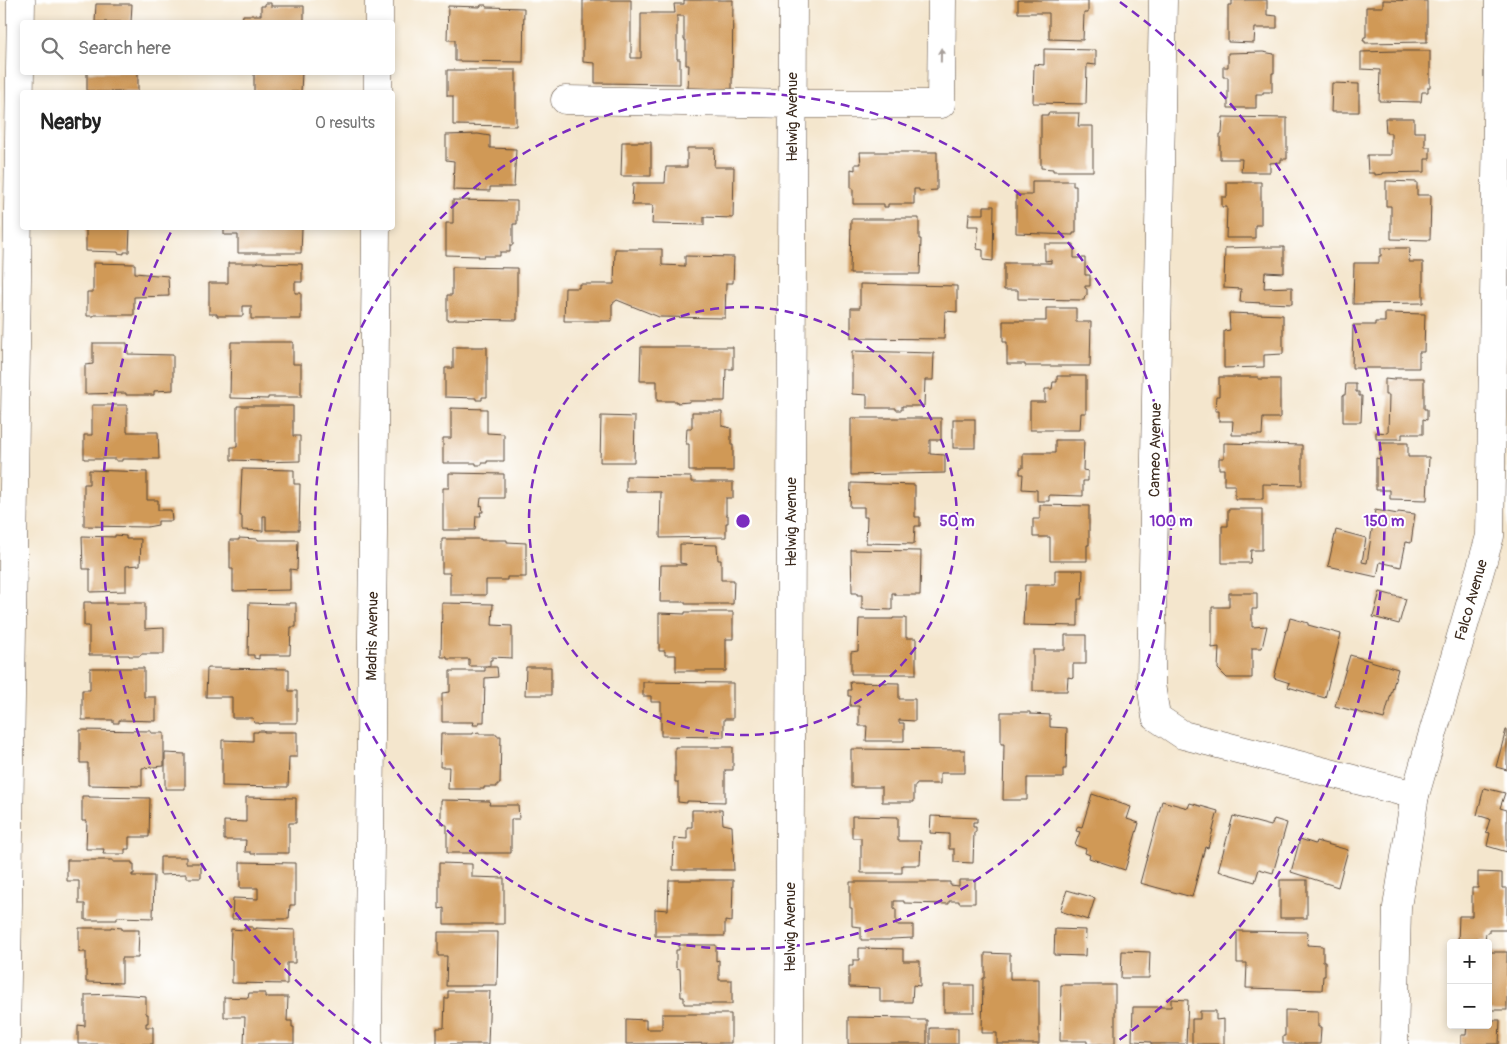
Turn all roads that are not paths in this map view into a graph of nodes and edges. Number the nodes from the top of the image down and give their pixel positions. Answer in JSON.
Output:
{"nodes":[{"id":1,"x":21,"y":0,"type":"edge"},
{"id":2,"x":379,"y":0,"type":"edge"},
{"id":3,"x":793,"y":0,"type":"edge"},
{"id":4,"x":942,"y":0,"type":"edge"},
{"id":5,"x":1163,"y":0,"type":"edge"},
{"id":6,"x":1498,"y":0,"type":"edge"},
{"id":7,"x":378,"y":20,"type":"edge"},
{"id":8,"x":10,"y":33,"type":"edge"},
{"id":9,"x":378,"y":75,"type":"edge"},
{"id":10,"x":378,"y":90,"type":"edge"},
{"id":11,"x":565,"y":100,"type":"dead end"},
{"id":12,"x":792,"y":104,"type":"junction"},
{"id":13,"x":376,"y":230,"type":"edge"},
{"id":14,"x":1415,"y":795,"type":"junction"},
{"id":15,"x":6,"y":1044,"type":"edge"},
{"id":16,"x":368,"y":1044,"type":"edge"},
{"id":17,"x":789,"y":1044,"type":"edge"},
{"id":18,"x":1394,"y":1044,"type":"edge"}],
"edges":[{"from":1,"to":8,"type":"street"},
{"from":2,"to":7,"type":"street"},
{"from":3,"to":12,"type":"street","name":"Helwig Avenue"},
{"from":12,"to":4,"type":"street","one_way":true},
{"from":5,"to":14,"type":"street","name":"Cameo Avenue"},
{"from":6,"to":14,"type":"street","name":"Falco Avenue"},
{"from":8,"to":15,"type":"street"},
{"from":9,"to":10,"type":"street"},
{"from":11,"to":12,"type":"street"},
{"from":12,"to":17,"type":"street","name":"Helwig Avenue"},
{"from":13,"to":16,"type":"street","name":"Madris Avenue"},
{"from":14,"to":18,"type":"street","name":"Falco Avenue"}]}
